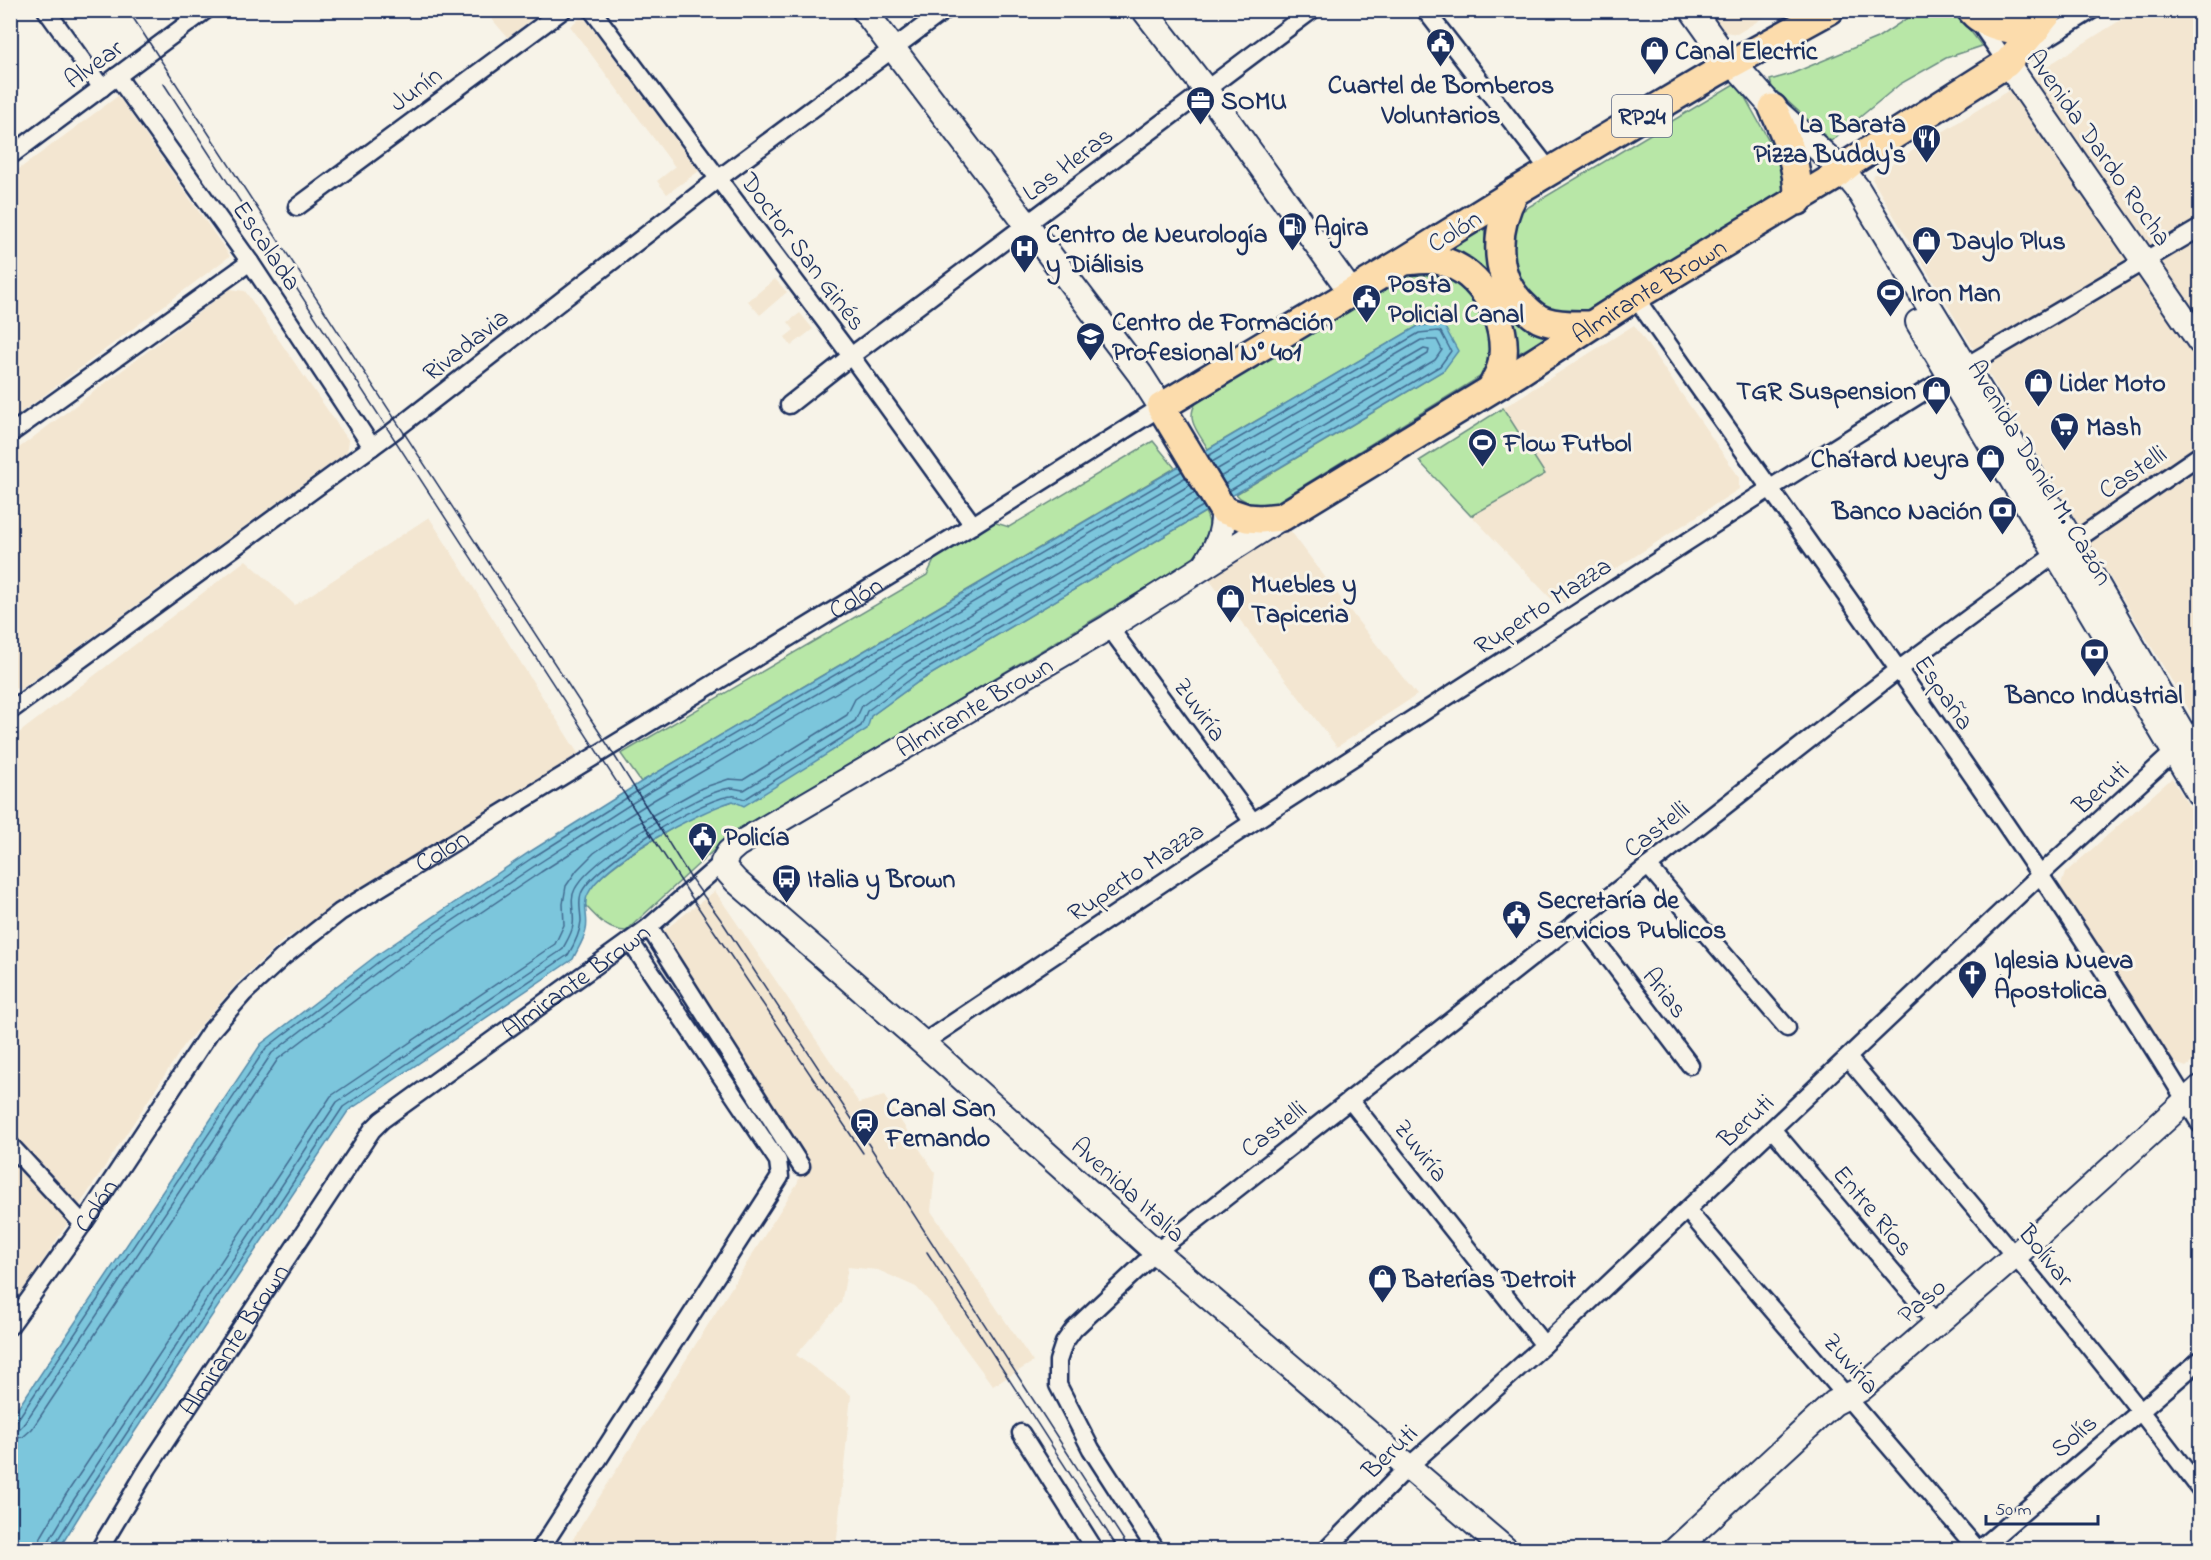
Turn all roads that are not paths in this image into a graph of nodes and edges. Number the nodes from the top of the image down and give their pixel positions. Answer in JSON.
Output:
{"nodes":[{"id":1,"x":46,"y":10,"type":"edge"},
{"id":2,"x":206,"y":10,"type":"edge"},
{"id":3,"x":563,"y":10,"type":"edge"},
{"id":4,"x":592,"y":10,"type":"edge"},
{"id":5,"x":864,"y":10,"type":"edge"},
{"id":6,"x":945,"y":10,"type":"edge"},
{"id":7,"x":1144,"y":10,"type":"edge"},
{"id":8,"x":1312,"y":10,"type":"edge"},
{"id":9,"x":1425,"y":10,"type":"edge"},
{"id":10,"x":1692,"y":10,"type":"edge"},
{"id":11,"x":1830,"y":10,"type":"edge"},
{"id":12,"x":2092,"y":10,"type":"edge"},
{"id":13,"x":1972,"y":12,"type":"edge"},
{"id":14,"x":2051,"y":23,"type":"edge"},
{"id":15,"x":893,"y":50,"type":"junction"},
{"id":16,"x":2007,"y":63,"type":"junction"},
{"id":17,"x":1734,"y":64,"type":"junction"},
{"id":18,"x":117,"y":76,"type":"junction"},
{"id":19,"x":102,"y":88,"type":"junction"},
{"id":20,"x":1206,"y":90,"type":"junction"},
{"id":21,"x":1773,"y":108,"type":"junction"},
{"id":22,"x":10,"y":156,"type":"edge"},
{"id":23,"x":1550,"y":171,"type":"junction"},
{"id":24,"x":1837,"y":175,"type":"junction"},
{"id":25,"x":718,"y":179,"type":"junction"},
{"id":26,"x":1515,"y":192,"type":"junction"},
{"id":27,"x":1798,"y":201,"type":"junction"},
{"id":28,"x":297,"y":207,"type":"dead end"},
{"id":29,"x":1026,"y":225,"type":"junction"},
{"id":30,"x":2200,"y":228,"type":"edge"},
{"id":31,"x":2144,"y":260,"type":"junction"},
{"id":32,"x":1404,"y":261,"type":"junction"},
{"id":33,"x":250,"y":262,"type":"junction"},
{"id":34,"x":1351,"y":292,"type":"junction"},
{"id":35,"x":1635,"y":297,"type":"junction"},
{"id":36,"x":1591,"y":325,"type":"junction"},
{"id":37,"x":2200,"y":342,"type":"edge"},
{"id":38,"x":851,"y":356,"type":"junction"},
{"id":39,"x":1957,"y":371,"type":"junction"},
{"id":40,"x":1492,"y":388,"type":"junction"},
{"id":41,"x":789,"y":405,"type":"dead end"},
{"id":42,"x":1161,"y":407,"type":"junction"},
{"id":43,"x":10,"y":434,"type":"edge"},
{"id":44,"x":372,"y":447,"type":"junction"},
{"id":45,"x":2200,"y":455,"type":"edge"},
{"id":46,"x":1769,"y":489,"type":"junction"},
{"id":47,"x":1223,"y":510,"type":"junction"},
{"id":48,"x":1282,"y":517,"type":"junction"},
{"id":49,"x":973,"y":525,"type":"junction"},
{"id":50,"x":2065,"y":548,"type":"junction"},
{"id":51,"x":1203,"y":567,"type":"junction"},
{"id":52,"x":1109,"y":627,"type":"junction"},
{"id":53,"x":1898,"y":670,"type":"junction"},
{"id":54,"x":10,"y":711,"type":"edge"},
{"id":55,"x":2188,"y":741,"type":"edge"},
{"id":56,"x":2200,"y":763,"type":"edge"},
{"id":57,"x":2200,"y":795,"type":"edge"},
{"id":58,"x":1253,"y":822,"type":"junction"},
{"id":59,"x":723,"y":862,"type":"junction"},
{"id":60,"x":1648,"y":866,"type":"junction"},
{"id":61,"x":2040,"y":875,"type":"junction"},
{"id":62,"x":1580,"y":920,"type":"junction"},
{"id":63,"x":649,"y":927,"type":"junction"},
{"id":64,"x":630,"y":941,"type":"junction"},
{"id":65,"x":1787,"y":1028,"type":"dead end"},
{"id":66,"x":923,"y":1043,"type":"junction"},
{"id":67,"x":1848,"y":1058,"type":"junction"},
{"id":68,"x":1690,"y":1065,"type":"dead end"},
{"id":69,"x":2193,"y":1095,"type":"edge"},
{"id":70,"x":1350,"y":1100,"type":"junction"},
{"id":71,"x":2200,"y":1124,"type":"edge"},
{"id":72,"x":1772,"y":1130,"type":"junction"},
{"id":73,"x":10,"y":1145,"type":"edge"},
{"id":74,"x":801,"y":1166,"type":"dead end"},
{"id":75,"x":1687,"y":1210,"type":"junction"},
{"id":76,"x":83,"y":1224,"type":"junction"},
{"id":77,"x":1156,"y":1252,"type":"junction"},
{"id":78,"x":2016,"y":1255,"type":"junction"},
{"id":79,"x":1937,"y":1324,"type":"junction"},
{"id":80,"x":10,"y":1326,"type":"edge"},
{"id":81,"x":1544,"y":1345,"type":"junction"},
{"id":82,"x":2200,"y":1360,"type":"edge"},
{"id":83,"x":1847,"y":1397,"type":"junction"},
{"id":84,"x":2141,"y":1410,"type":"junction"},
{"id":85,"x":1021,"y":1433,"type":"dead end"},
{"id":86,"x":1407,"y":1468,"type":"junction"},
{"id":87,"x":2200,"y":1489,"type":"edge"},
{"id":88,"x":99,"y":1550,"type":"edge"},
{"id":89,"x":540,"y":1550,"type":"edge"},
{"id":90,"x":1095,"y":1550,"type":"edge"},
{"id":91,"x":1156,"y":1550,"type":"edge"},
{"id":92,"x":1326,"y":1550,"type":"edge"},
{"id":93,"x":1506,"y":1550,"type":"edge"},
{"id":94,"x":1675,"y":1550,"type":"edge"},
{"id":95,"x":1978,"y":1550,"type":"edge"}],
"edges":[{"from":1,"to":19,"type":"street"},
{"from":2,"to":18,"type":"street","name":"Alvear"},
{"from":3,"to":28,"type":"street","name":"Junín"},
{"from":4,"to":25,"type":"street","name":"Doctor San Ginés"},
{"from":5,"to":15,"type":"street"},
{"from":6,"to":15,"type":"street","name":"Rivadavia"},
{"from":7,"to":20,"type":"street"},
{"from":8,"to":20,"type":"street","name":"Las Heras"},
{"from":9,"to":23,"type":"street"},
{"from":10,"to":17,"type":"street","name":"Avenida Daniel M. Cazón"},
{"from":11,"to":17,"type":"main road","name":"Colón","number":"RP24"},
{"from":12,"to":14,"type":"street"},
{"from":13,"to":14,"type":"main road"},
{"from":13,"to":16,"type":"street","name":"Avenida Dardo Rocha"},
{"from":14,"to":16,"type":"main road","name":"Almirante Brown"},
{"from":15,"to":25,"type":"street","name":"Rivadavia"},
{"from":15,"to":29,"type":"street"},
{"from":16,"to":24,"type":"main road","name":"Almirante Brown"},
{"from":16,"to":31,"type":"street","name":"Avenida Dardo Rocha"},
{"from":17,"to":21,"type":"street","name":"Avenida Daniel M. Cazón"},
{"from":17,"to":23,"type":"main road","name":"Colón","number":"RP24"},
{"from":18,"to":19,"type":"street","name":"Alvear"},
{"from":18,"to":33,"type":"street","name":"Escalada"},
{"from":19,"to":22,"type":"street","name":"Alvear"},
{"from":20,"to":29,"type":"street","name":"Las Heras"},
{"from":20,"to":34,"type":"street"},
{"from":21,"to":24,"type":"street","name":"Avenida Daniel M. Cazón"},
{"from":21,"to":27,"type":"main road"},
{"from":23,"to":26,"type":"main road","name":"Colón","number":"RP24"},
{"from":24,"to":27,"type":"main road","name":"Almirante Brown"},
{"from":24,"to":39,"type":"street","name":"Avenida Daniel M. Cazón"},
{"from":25,"to":38,"type":"street","name":"Doctor San Ginés"},
{"from":25,"to":44,"type":"street","name":"Rivadavia"},
{"from":26,"to":32,"type":"main road","name":"Colón","number":"RP24"},
{"from":26,"to":36,"type":"main road"},
{"from":27,"to":35,"type":"main road","name":"Almirante Brown"},
{"from":29,"to":38,"type":"street","name":"Las Heras"},
{"from":29,"to":42,"type":"street"},
{"from":30,"to":31,"type":"street","name":"Ruperto Mazza"},
{"from":31,"to":37,"type":"street","name":"Avenida Dardo Rocha"},
{"from":31,"to":39,"type":"street","name":"Ruperto Mazza"},
{"from":32,"to":34,"type":"main road","name":"Colón","number":"RP24"},
{"from":32,"to":40,"type":"main road","number":"RP24"},
{"from":33,"to":43,"type":"street"},
{"from":33,"to":44,"type":"street","name":"Escalada"},
{"from":34,"to":42,"type":"main road","name":"Colón","number":"RP24"},
{"from":35,"to":36,"type":"main road","name":"Almirante Brown"},
{"from":35,"to":46,"type":"street","name":"España"},
{"from":36,"to":40,"type":"main road","name":"Almirante Brown"},
{"from":38,"to":41,"type":"street","name":"Las Heras"},
{"from":38,"to":49,"type":"street","name":"Doctor San Ginés"},
{"from":39,"to":46,"type":"street","name":"Ruperto Mazza"},
{"from":39,"to":50,"type":"street","name":"Avenida Daniel M. Cazón"},
{"from":40,"to":48,"type":"main road","name":"Almirante Brown"},
{"from":42,"to":47,"type":"main road"},
{"from":42,"to":49,"type":"street","name":"Colón"},
{"from":44,"to":54,"type":"street","name":"Rivadavia"},
{"from":45,"to":50,"type":"street","name":"Castelli"},
{"from":46,"to":53,"type":"street","name":"España"},
{"from":46,"to":58,"type":"street","name":"Ruperto Mazza"},
{"from":47,"to":48,"type":"main road"},
{"from":47,"to":51,"type":"street","name":"Almirante Brown"},
{"from":48,"to":51,"type":"street","name":"Almirante Brown"},
{"from":49,"to":76,"type":"street","name":"Colón"},
{"from":50,"to":53,"type":"street","name":"Castelli"},
{"from":50,"to":55,"type":"street","name":"Avenida Daniel M. Cazón"},
{"from":51,"to":52,"type":"street","name":"Almirante Brown"},
{"from":52,"to":58,"type":"street","name":"Zuviría"},
{"from":52,"to":59,"type":"street","name":"Almirante Brown"},
{"from":53,"to":60,"type":"street","name":"Castelli"},
{"from":53,"to":61,"type":"street","name":"España"},
{"from":55,"to":56,"type":"street","name":"Avenida Daniel M. Cazón"},
{"from":55,"to":57,"type":"street","name":"Avenida Daniel M. Cazón"},
{"from":55,"to":61,"type":"street","name":"Beruti"},
{"from":58,"to":66,"type":"street","name":"Ruperto Mazza"},
{"from":59,"to":63,"type":"street","name":"Almirante Brown"},
{"from":59,"to":66,"type":"street","name":"Avenida Italia"},
{"from":60,"to":62,"type":"street","name":"Castelli"},
{"from":60,"to":65,"type":"street"},
{"from":61,"to":67,"type":"street","name":"Beruti"},
{"from":61,"to":69,"type":"street","name":"España"},
{"from":62,"to":68,"type":"street","name":"Arias"},
{"from":62,"to":70,"type":"street","name":"Castelli"},
{"from":63,"to":64,"type":"street","name":"Almirante Brown"},
{"from":63,"to":74,"type":"street"},
{"from":64,"to":88,"type":"street","name":"Almirante Brown"},
{"from":64,"to":89,"type":"street"},
{"from":66,"to":77,"type":"street","name":"Avenida Italia"},
{"from":67,"to":72,"type":"street","name":"Beruti"},
{"from":67,"to":78,"type":"street","name":"Bolívar"},
{"from":69,"to":71,"type":"street","name":"España"},
{"from":69,"to":78,"type":"street","name":"Paso"},
{"from":70,"to":77,"type":"street","name":"Castelli"},
{"from":70,"to":81,"type":"street","name":"Zuviría"},
{"from":72,"to":75,"type":"street","name":"Beruti"},
{"from":72,"to":79,"type":"street","name":"Entre Ríos"},
{"from":73,"to":76,"type":"street"},
{"from":75,"to":81,"type":"street","name":"Beruti"},
{"from":75,"to":83,"type":"street","name":"Zuviría"},
{"from":76,"to":80,"type":"street","name":"Colón"},
{"from":77,"to":86,"type":"street","name":"Avenida Italia"},
{"from":77,"to":91,"type":"street","name":"Castelli"},
{"from":78,"to":79,"type":"street","name":"Paso"},
{"from":78,"to":84,"type":"street","name":"Bolívar"},
{"from":79,"to":83,"type":"street","name":"Paso"},
{"from":81,"to":86,"type":"street","name":"Beruti"},
{"from":82,"to":84,"type":"street","name":"Solís"},
{"from":83,"to":94,"type":"street","name":"Paso"},
{"from":83,"to":95,"type":"street","name":"Zuviría"},
{"from":84,"to":87,"type":"street","name":"Bolívar"},
{"from":84,"to":95,"type":"street","name":"Solís"},
{"from":85,"to":90,"type":"street"},
{"from":86,"to":92,"type":"street","name":"Beruti"},
{"from":86,"to":93,"type":"street","name":"Avenida Italia"}]}
